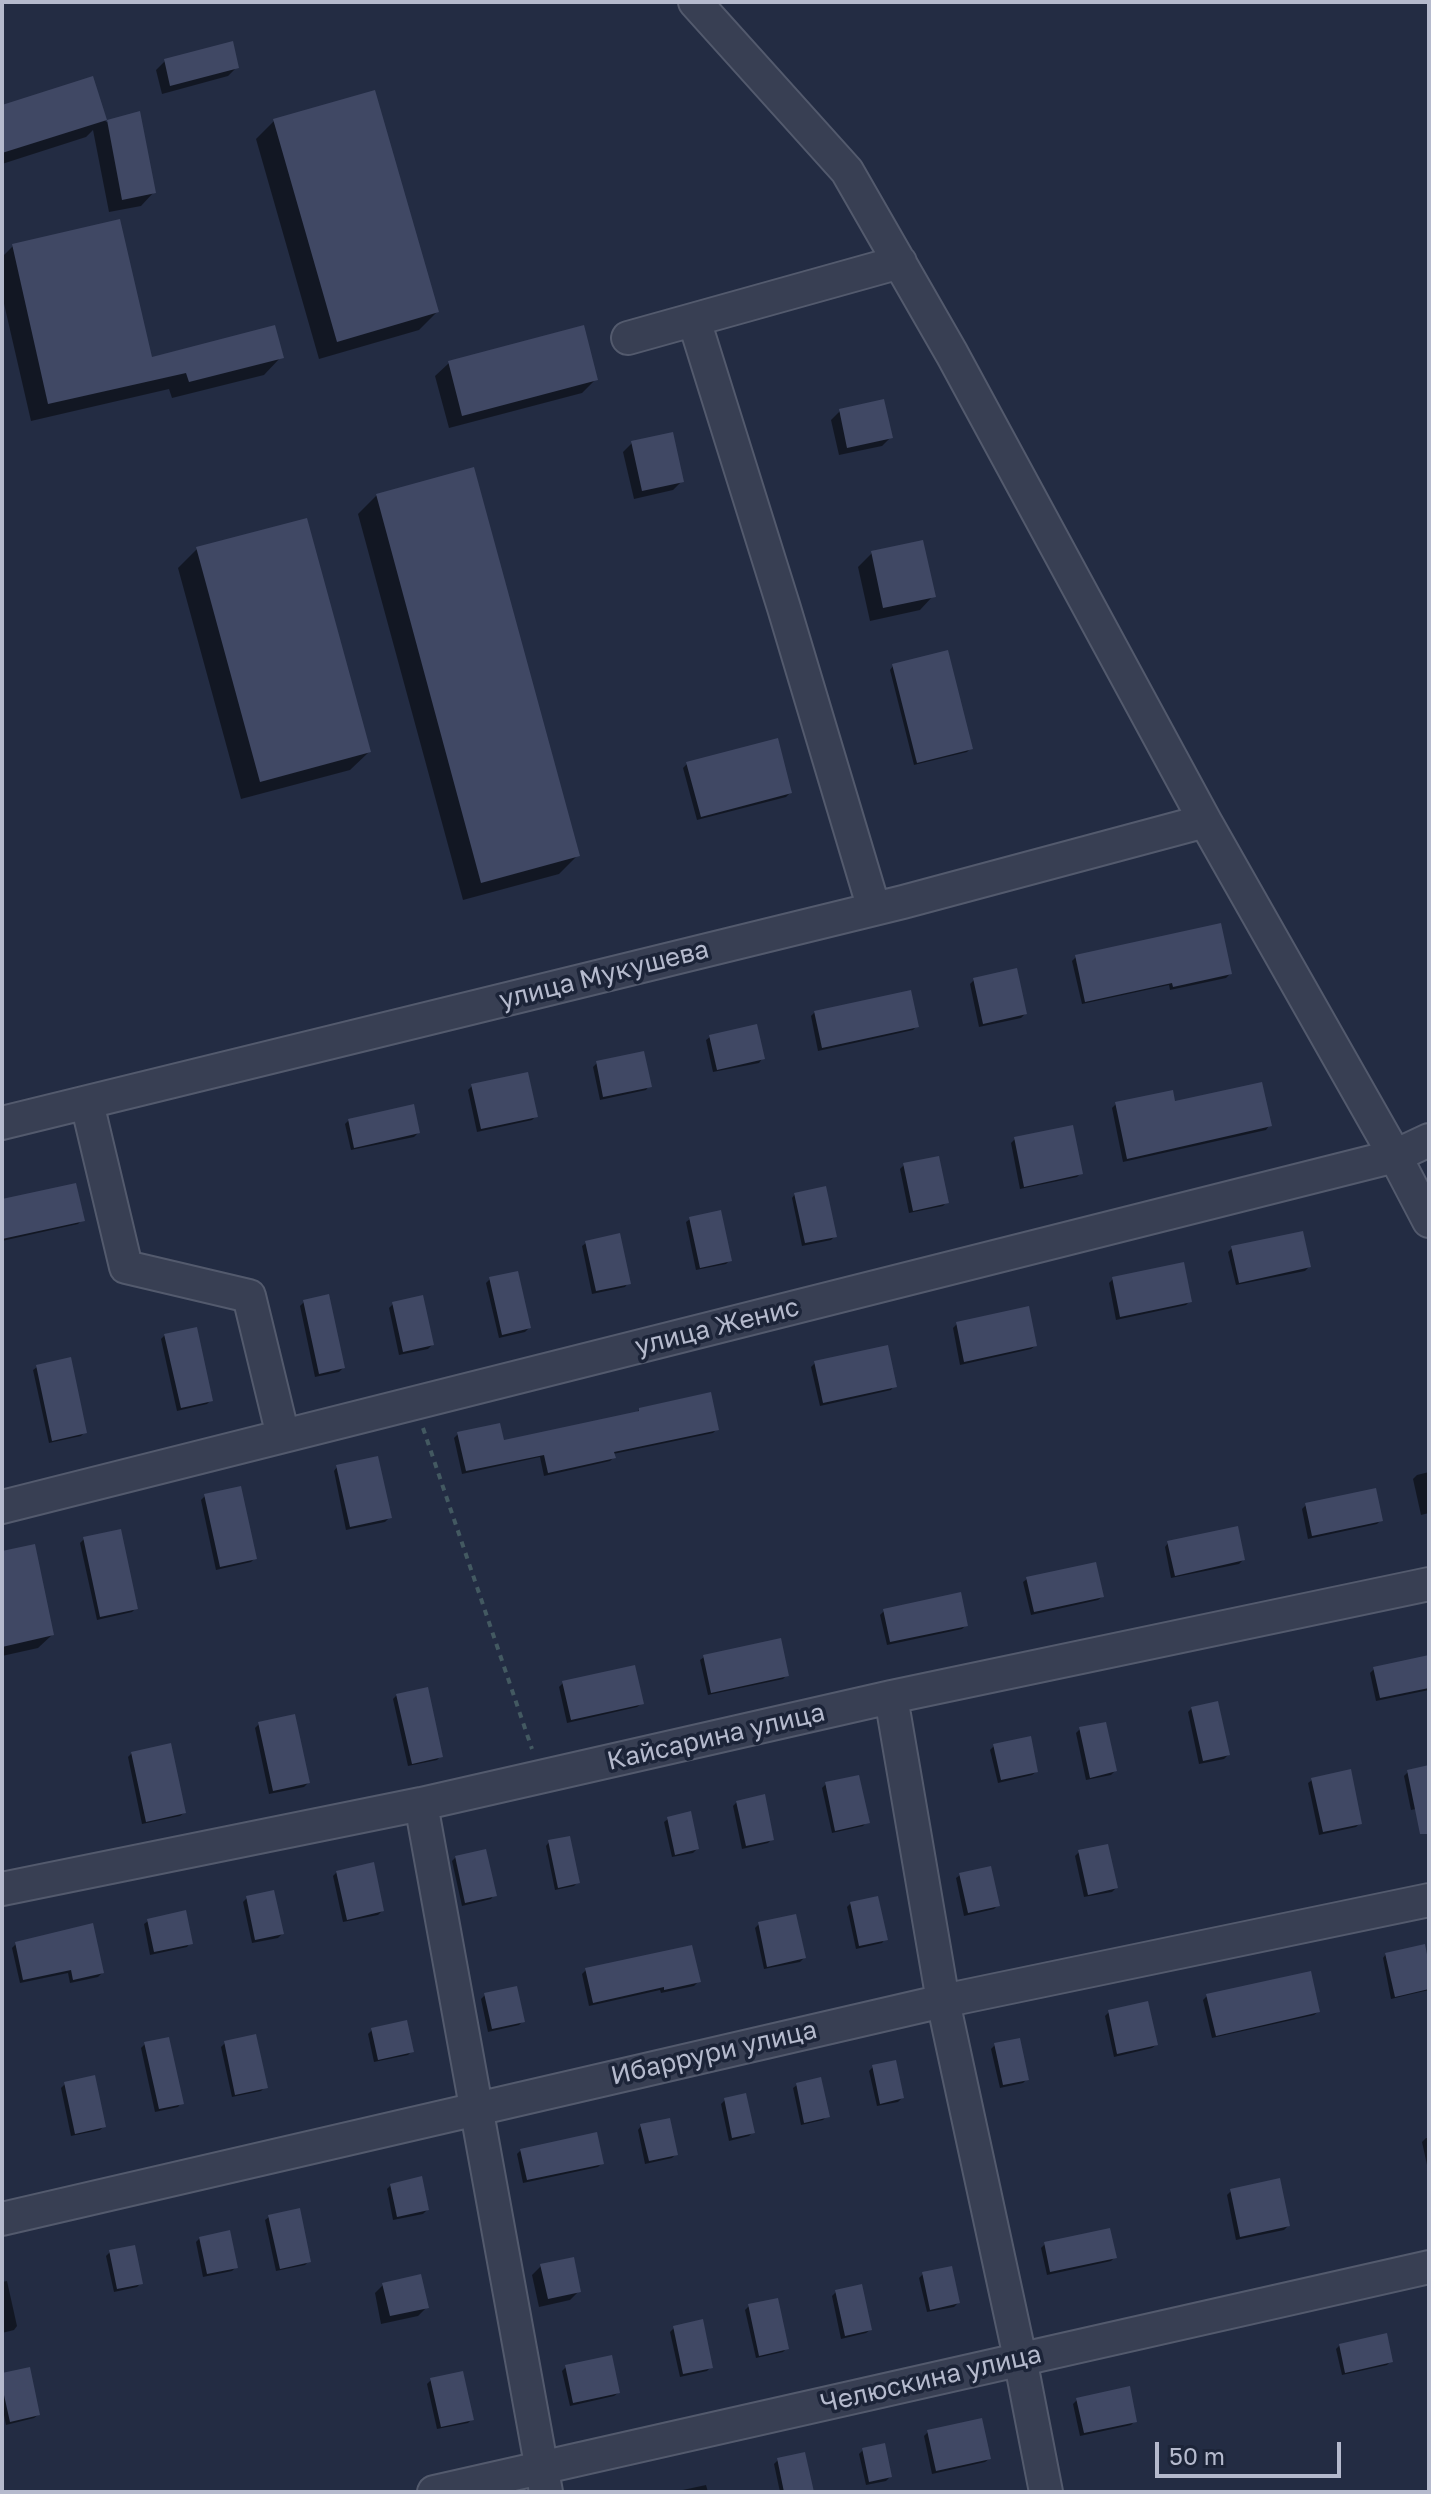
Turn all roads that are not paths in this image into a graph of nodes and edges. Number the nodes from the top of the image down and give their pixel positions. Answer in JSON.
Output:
{"nodes":[{"id":1,"x":695,"y":2,"type":"edge"},
{"id":2,"x":900,"y":262,"type":"junction"},
{"id":3,"x":694,"y":320,"type":"junction"},
{"id":4,"x":628,"y":338,"type":"dead end"},
{"id":5,"x":1205,"y":821,"type":"junction"},
{"id":6,"x":874,"y":909,"type":"junction"},
{"id":7,"x":87,"y":1103,"type":"junction"},
{"id":8,"x":2,"y":1123,"type":"edge"},
{"id":9,"x":1429,"y":1140,"type":"edge"},
{"id":10,"x":1395,"y":1156,"type":"junction"},
{"id":11,"x":1429,"y":1221,"type":"edge"},
{"id":12,"x":283,"y":1436,"type":"junction"},
{"id":13,"x":2,"y":1507,"type":"edge"},
{"id":14,"x":1429,"y":1584,"type":"edge"},
{"id":15,"x":891,"y":1697,"type":"junction"},
{"id":16,"x":421,"y":1804,"type":"junction"},
{"id":17,"x":2,"y":1889,"type":"edge"},
{"id":18,"x":1429,"y":1900,"type":"edge"},
{"id":19,"x":943,"y":2001,"type":"junction"},
{"id":20,"x":478,"y":2108,"type":"junction"},
{"id":21,"x":2,"y":2219,"type":"edge"},
{"id":22,"x":1429,"y":2267,"type":"edge"},
{"id":23,"x":1020,"y":2358,"type":"junction"},
{"id":24,"x":544,"y":2480,"type":"edge"},
{"id":25,"x":434,"y":2492,"type":"edge"},
{"id":26,"x":1046,"y":2492,"type":"edge"}],
"edges":[{"from":1,"to":2,"type":"street"},
{"from":2,"to":3,"type":"street"},
{"from":2,"to":5,"type":"street"},
{"from":3,"to":4,"type":"street"},
{"from":3,"to":6,"type":"street"},
{"from":5,"to":6,"type":"street","name":"улица Мукушева"},
{"from":5,"to":10,"type":"street"},
{"from":6,"to":7,"type":"street","name":"улица Мукушева"},
{"from":7,"to":8,"type":"street","name":"улица Мукушева"},
{"from":7,"to":12,"type":"street"},
{"from":9,"to":10,"type":"street","name":"улица Женис"},
{"from":10,"to":11,"type":"street"},
{"from":10,"to":12,"type":"street","name":"улица Женис"},
{"from":12,"to":13,"type":"street","name":"улица Женис"},
{"from":14,"to":15,"type":"street","name":"Кайсарина улица"},
{"from":15,"to":16,"type":"street","name":"Кайсарина улица"},
{"from":15,"to":19,"type":"street"},
{"from":16,"to":17,"type":"street","name":"Кайсарина улица"},
{"from":16,"to":20,"type":"street"},
{"from":18,"to":19,"type":"street","name":"Ибаррури улица"},
{"from":19,"to":20,"type":"street","name":"Ибаррури улица"},
{"from":19,"to":23,"type":"street"},
{"from":20,"to":21,"type":"street","name":"Ибаррури улица"},
{"from":20,"to":24,"type":"street"},
{"from":22,"to":23,"type":"street","name":"Челюскина улица"},
{"from":23,"to":24,"type":"street","name":"Челюскина улица"},
{"from":23,"to":26,"type":"street"},
{"from":24,"to":25,"type":"street","name":"Челюскина улица"}]}
